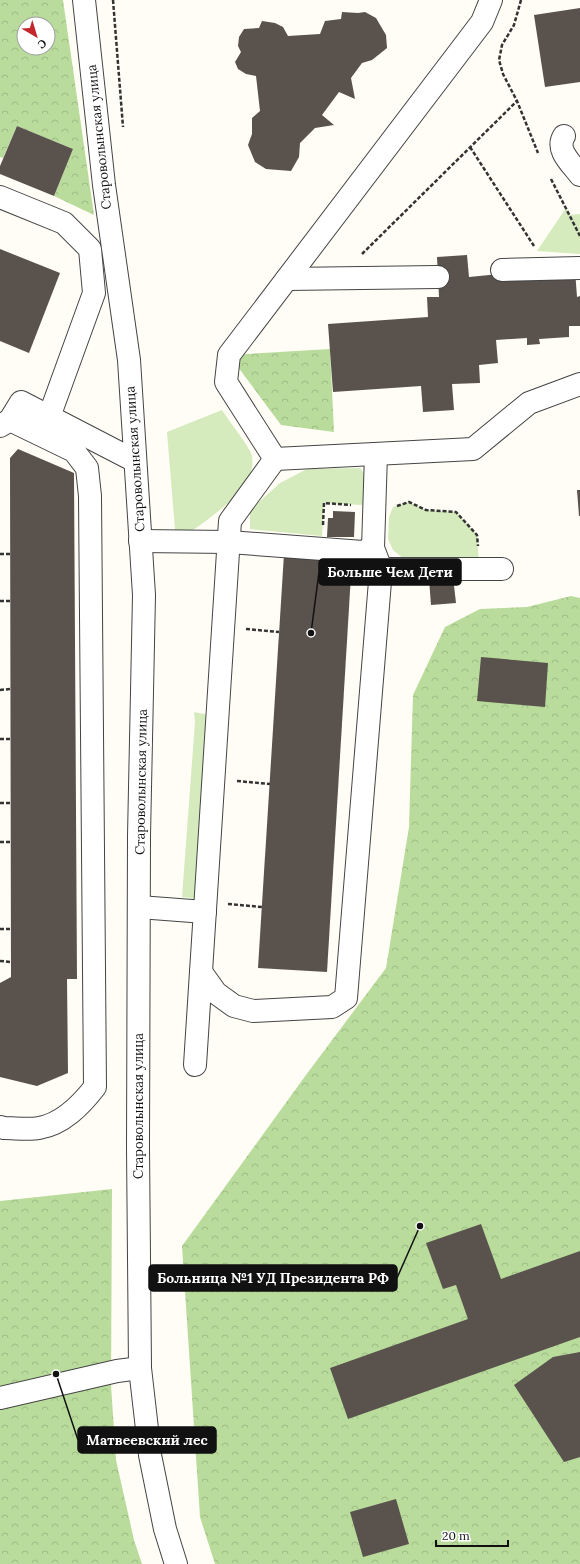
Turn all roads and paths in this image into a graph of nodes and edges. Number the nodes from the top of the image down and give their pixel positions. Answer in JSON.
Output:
{"nodes":[{"id":1,"x":84,"y":0,"type":"edge"},
{"id":2,"x":491,"y":0,"type":"edge"},
{"id":3,"x":521,"y":0,"type":"edge"},
{"id":4,"x":517,"y":101,"type":"junction"},
{"id":5,"x":564,"y":136,"type":"dead end"},
{"id":6,"x":470,"y":147,"type":"junction"},
{"id":7,"x":541,"y":160,"type":"dead end"},
{"id":8,"x":548,"y":173,"type":"dead end"},
{"id":9,"x":580,"y":175,"type":"edge"},
{"id":10,"x":0,"y":197,"type":"edge"},
{"id":11,"x":580,"y":236,"type":"edge"},
{"id":12,"x":580,"y":268,"type":"edge"},
{"id":13,"x":549,"y":269,"type":"junction"},
{"id":14,"x":502,"y":270,"type":"dead end"},
{"id":15,"x":438,"y":277,"type":"dead end"},
{"id":16,"x":287,"y":279,"type":"junction"},
{"id":17,"x":337,"y":279,"type":"junction"},
{"id":18,"x":580,"y":384,"type":"edge"},
{"id":19,"x":49,"y":417,"type":"junction"},
{"id":20,"x":5,"y":423,"type":"edge"},
{"id":21,"x":376,"y":454,"type":"junction"},
{"id":22,"x":275,"y":459,"type":"junction"},
{"id":23,"x":135,"y":461,"type":"junction"},
{"id":24,"x":384,"y":509,"type":"junction"},
{"id":25,"x":323,"y":529,"type":"dead end"},
{"id":26,"x":140,"y":541,"type":"junction"},
{"id":27,"x":229,"y":542,"type":"junction"},
{"id":28,"x":373,"y":548,"type":"junction"},
{"id":29,"x":0,"y":554,"type":"edge"},
{"id":30,"x":10,"y":554,"type":"dead end"},
{"id":31,"x":381,"y":569,"type":"junction"},
{"id":32,"x":480,"y":569,"type":"junction"},
{"id":33,"x":502,"y":569,"type":"dead end"},
{"id":34,"x":0,"y":601,"type":"edge"},
{"id":35,"x":10,"y":601,"type":"dead end"},
{"id":36,"x":244,"y":628,"type":"dead end"},
{"id":37,"x":279,"y":632,"type":"dead end"},
{"id":38,"x":10,"y":689,"type":"dead end"},
{"id":39,"x":0,"y":690,"type":"edge"},
{"id":40,"x":0,"y":739,"type":"edge"},
{"id":41,"x":10,"y":739,"type":"dead end"},
{"id":42,"x":235,"y":781,"type":"dead end"},
{"id":43,"x":270,"y":784,"type":"dead end"},
{"id":44,"x":0,"y":803,"type":"edge"},
{"id":45,"x":10,"y":804,"type":"dead end"},
{"id":46,"x":0,"y":842,"type":"edge"},
{"id":47,"x":10,"y":842,"type":"dead end"},
{"id":48,"x":227,"y":904,"type":"dead end"},
{"id":49,"x":139,"y":907,"type":"junction"},
{"id":50,"x":262,"y":907,"type":"dead end"},
{"id":51,"x":205,"y":912,"type":"junction"},
{"id":52,"x":0,"y":929,"type":"edge"},
{"id":53,"x":11,"y":929,"type":"dead end"},
{"id":54,"x":0,"y":962,"type":"edge"},
{"id":55,"x":11,"y":962,"type":"dead end"},
{"id":56,"x":201,"y":972,"type":"junction"},
{"id":57,"x":195,"y":1065,"type":"dead end"},
{"id":58,"x":0,"y":1127,"type":"edge"},
{"id":59,"x":140,"y":1368,"type":"junction"},
{"id":60,"x":0,"y":1398,"type":"edge"},
{"id":61,"x":176,"y":1564,"type":"edge"}],
"edges":[{"from":1,"to":23,"type":"street","name":"Староволынская улица"},
{"from":2,"to":16,"type":"street"},
{"from":3,"to":4,"type":"path"},
{"from":4,"to":6,"type":"path"},
{"from":4,"to":7,"type":"path"},
{"from":5,"to":9,"type":"street"},
{"from":6,"to":13,"type":"path"},
{"from":6,"to":17,"type":"path"},
{"from":8,"to":11,"type":"path"},
{"from":10,"to":19,"type":"street"},
{"from":12,"to":13,"type":"street"},
{"from":13,"to":14,"type":"street"},
{"from":15,"to":17,"type":"street"},
{"from":16,"to":17,"type":"street"},
{"from":16,"to":22,"type":"street"},
{"from":18,"to":21,"type":"street"},
{"from":19,"to":20,"type":"street"},
{"from":19,"to":23,"type":"street"},
{"from":20,"to":58,"type":"street"},
{"from":21,"to":22,"type":"street"},
{"from":21,"to":24,"type":"street"},
{"from":22,"to":27,"type":"street"},
{"from":23,"to":26,"type":"street","name":"Староволынская улица"},
{"from":24,"to":25,"type":"path"},
{"from":24,"to":28,"type":"street"},
{"from":24,"to":32,"type":"path"},
{"from":26,"to":27,"type":"street"},
{"from":26,"to":49,"type":"street","name":"Староволынская улица"},
{"from":27,"to":28,"type":"street"},
{"from":27,"to":51,"type":"street"},
{"from":28,"to":31,"type":"street"},
{"from":29,"to":30,"type":"path"},
{"from":31,"to":32,"type":"street"},
{"from":31,"to":56,"type":"street"},
{"from":32,"to":33,"type":"street"},
{"from":34,"to":35,"type":"path"},
{"from":36,"to":37,"type":"path"},
{"from":38,"to":39,"type":"path"},
{"from":40,"to":41,"type":"path"},
{"from":42,"to":43,"type":"path"},
{"from":44,"to":45,"type":"path"},
{"from":46,"to":47,"type":"path"},
{"from":48,"to":50,"type":"path"},
{"from":49,"to":51,"type":"street"},
{"from":49,"to":59,"type":"street","name":"Староволынская улица"},
{"from":51,"to":56,"type":"street"},
{"from":52,"to":53,"type":"path"},
{"from":54,"to":55,"type":"path"},
{"from":56,"to":57,"type":"street"},
{"from":59,"to":60,"type":"street"},
{"from":59,"to":61,"type":"street","name":"Староволынская улица"}]}
